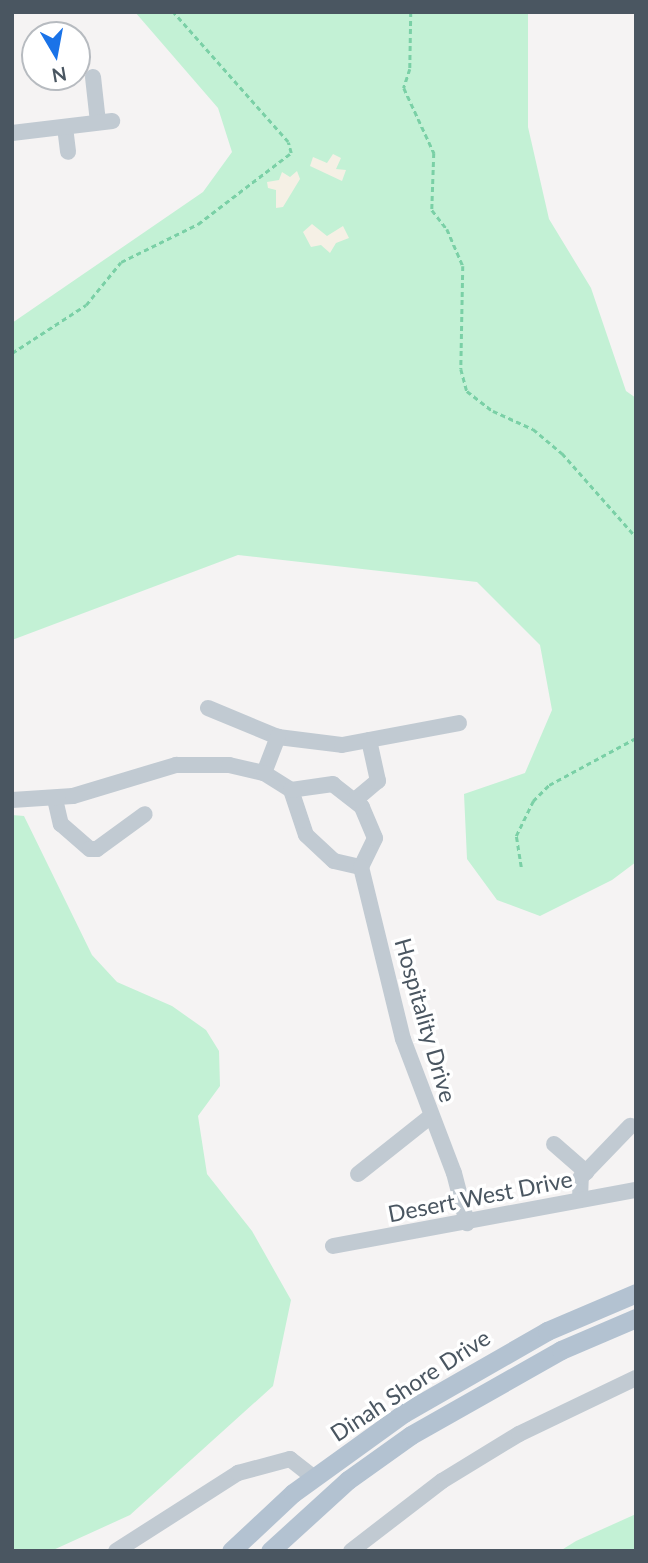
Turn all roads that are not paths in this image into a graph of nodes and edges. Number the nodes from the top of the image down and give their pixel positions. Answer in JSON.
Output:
{"nodes":[{"id":1,"x":93,"y":77,"type":"dead end"},
{"id":2,"x":65,"y":127,"type":"junction"},
{"id":3,"x":12,"y":133,"type":"edge"},
{"id":4,"x":68,"y":152,"type":"dead end"},
{"id":5,"x":208,"y":708,"type":"dead end"},
{"id":6,"x":459,"y":723,"type":"dead end"},
{"id":7,"x":278,"y":737,"type":"junction"},
{"id":8,"x":369,"y":740,"type":"junction"},
{"id":9,"x":264,"y":773,"type":"junction"},
{"id":10,"x":291,"y":790,"type":"junction"},
{"id":11,"x":55,"y":799,"type":"junction"},
{"id":12,"x":12,"y":800,"type":"edge"},
{"id":13,"x":355,"y":800,"type":"junction"},
{"id":14,"x":145,"y":814,"type":"dead end"},
{"id":15,"x":362,"y":867,"type":"junction"},
{"id":16,"x":430,"y":1117,"type":"junction"},
{"id":17,"x":630,"y":1126,"type":"dead end"},
{"id":18,"x":554,"y":1143,"type":"dead end"},
{"id":19,"x":586,"y":1172,"type":"junction"},
{"id":20,"x":358,"y":1174,"type":"dead end"},
{"id":21,"x":636,"y":1189,"type":"edge"},
{"id":22,"x":580,"y":1200,"type":"junction"},
{"id":23,"x":467,"y":1223,"type":"junction"},
{"id":24,"x":333,"y":1246,"type":"dead end"},
{"id":25,"x":636,"y":1293,"type":"edge"},
{"id":26,"x":636,"y":1318,"type":"edge"},
{"id":27,"x":636,"y":1378,"type":"edge"},
{"id":28,"x":314,"y":1478,"type":"junction"},
{"id":29,"x":116,"y":1551,"type":"edge"},
{"id":30,"x":232,"y":1551,"type":"edge"},
{"id":31,"x":270,"y":1551,"type":"edge"},
{"id":32,"x":351,"y":1551,"type":"edge"}],
"edges":[{"from":1,"to":2,"type":"street"},
{"from":2,"to":3,"type":"street"},
{"from":2,"to":4,"type":"street"},
{"from":5,"to":7,"type":"street"},
{"from":6,"to":8,"type":"street"},
{"from":7,"to":8,"type":"street"},
{"from":7,"to":9,"type":"street"},
{"from":8,"to":13,"type":"street"},
{"from":9,"to":10,"type":"street"},
{"from":9,"to":11,"type":"street"},
{"from":10,"to":13,"type":"street"},
{"from":10,"to":15,"type":"street"},
{"from":11,"to":12,"type":"street"},
{"from":11,"to":14,"type":"street"},
{"from":13,"to":15,"type":"street"},
{"from":15,"to":16,"type":"street","name":"Hospitality Drive"},
{"from":16,"to":20,"type":"street"},
{"from":16,"to":23,"type":"street","name":"Hospitality Drive"},
{"from":17,"to":19,"type":"street"},
{"from":18,"to":19,"type":"street"},
{"from":19,"to":22,"type":"street"},
{"from":21,"to":22,"type":"street","name":"Desert West Drive"},
{"from":22,"to":23,"type":"street","name":"Desert West Drive"},
{"from":23,"to":24,"type":"street","name":"Desert West Drive"},
{"from":25,"to":28,"type":"main road","name":"Dinah Shore Drive"},
{"from":26,"to":31,"type":"main road","name":"Dinah Shore Drive"},
{"from":27,"to":32,"type":"street"},
{"from":28,"to":29,"type":"street"},
{"from":28,"to":30,"type":"main road","name":"Dinah Shore Drive"}]}
